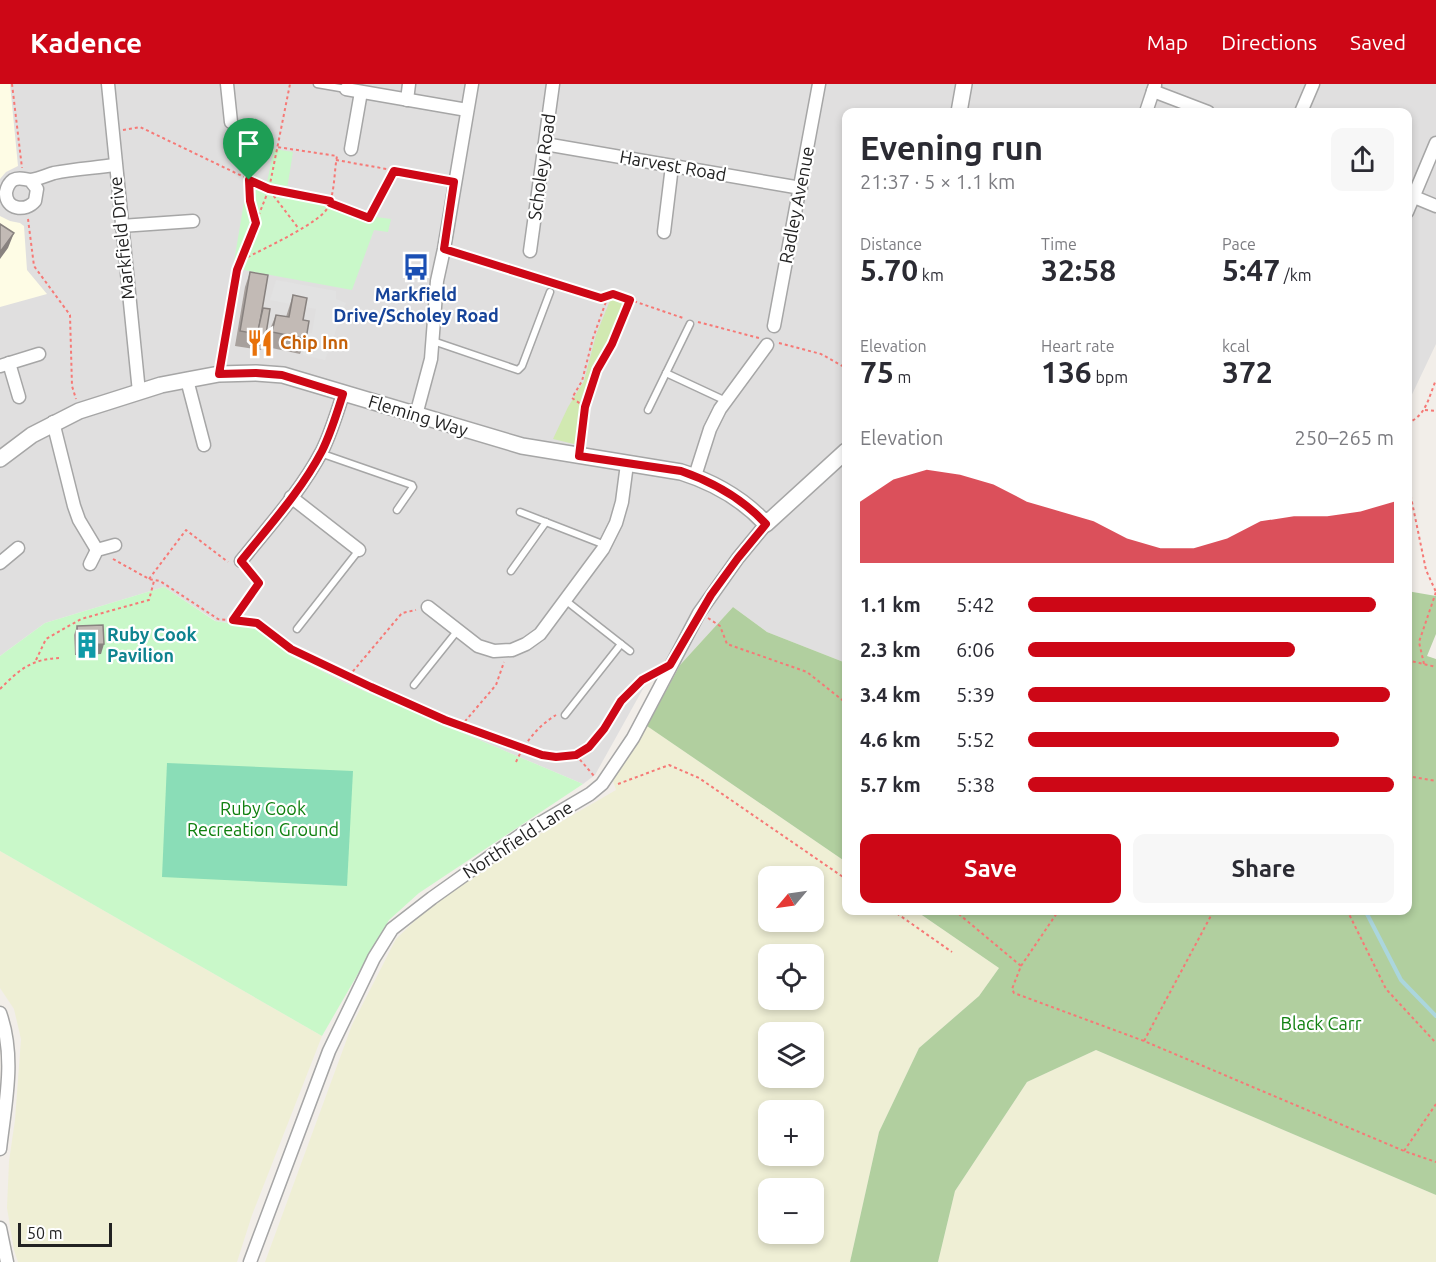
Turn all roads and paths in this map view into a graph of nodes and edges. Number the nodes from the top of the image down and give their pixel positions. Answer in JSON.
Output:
{"nodes":[{"id":1,"x":12,"y":84,"type":"edge"},
{"id":2,"x":108,"y":84,"type":"edge"},
{"id":3,"x":227,"y":84,"type":"edge"},
{"id":4,"x":290,"y":84,"type":"edge"},
{"id":5,"x":317,"y":84,"type":"edge"},
{"id":6,"x":409,"y":84,"type":"edge"},
{"id":7,"x":472,"y":84,"type":"edge"},
{"id":8,"x":553,"y":84,"type":"edge"},
{"id":9,"x":819,"y":84,"type":"edge"},
{"id":10,"x":964,"y":84,"type":"edge"},
{"id":11,"x":1313,"y":84,"type":"edge"},
{"id":12,"x":1154,"y":88,"type":"edge"},
{"id":13,"x":345,"y":89,"type":"joint"},
{"id":14,"x":361,"y":92,"type":"junction"},
{"id":15,"x":406,"y":100,"type":"junction"},
{"id":16,"x":960,"y":108,"type":"edge"},
{"id":17,"x":1147,"y":108,"type":"edge"},
{"id":18,"x":1199,"y":108,"type":"edge"},
{"id":19,"x":1303,"y":108,"type":"edge"},
{"id":20,"x":467,"y":110,"type":"junction"},
{"id":21,"x":231,"y":122,"type":"dead end"},
{"id":22,"x":112,"y":132,"type":"junction"},
{"id":23,"x":1436,"y":143,"type":"edge"},
{"id":24,"x":545,"y":144,"type":"junction"},
{"id":25,"x":277,"y":147,"type":"junction"},
{"id":26,"x":351,"y":148,"type":"dead end"},
{"id":27,"x":336,"y":160,"type":"junction"},
{"id":28,"x":114,"y":165,"type":"junction"},
{"id":29,"x":672,"y":166,"type":"junction"},
{"id":30,"x":394,"y":171,"type":"junction"},
{"id":31,"x":26,"y":179,"type":"junction"},
{"id":32,"x":249,"y":180,"type":"junction"},
{"id":33,"x":454,"y":182,"type":"junction"},
{"id":34,"x":801,"y":188,"type":"junction"},
{"id":35,"x":269,"y":189,"type":"junction"},
{"id":36,"x":1412,"y":192,"type":"edge"},
{"id":37,"x":1412,"y":197,"type":"edge"},
{"id":38,"x":330,"y":202,"type":"junction"},
{"id":39,"x":4,"y":204,"type":"edge"},
{"id":40,"x":1436,"y":206,"type":"edge"},
{"id":41,"x":26,"y":208,"type":"junction"},
{"id":42,"x":193,"y":222,"type":"dead end"},
{"id":43,"x":256,"y":223,"type":"junction"},
{"id":44,"x":121,"y":226,"type":"junction"},
{"id":45,"x":298,"y":229,"type":"junction"},
{"id":46,"x":664,"y":232,"type":"dead end"},
{"id":47,"x":444,"y":249,"type":"junction"},
{"id":48,"x":530,"y":251,"type":"dead end"},
{"id":49,"x":242,"y":257,"type":"junction"},
{"id":50,"x":550,"y":292,"type":"dead end"},
{"id":51,"x":608,"y":296,"type":"junction"},
{"id":52,"x":630,"y":300,"type":"junction"},
{"id":53,"x":688,"y":321,"type":"joint"},
{"id":54,"x":698,"y":321,"type":"dead end"},
{"id":55,"x":774,"y":326,"type":"dead end"},
{"id":56,"x":432,"y":340,"type":"junction"},
{"id":57,"x":769,"y":342,"type":"junction"},
{"id":58,"x":39,"y":354,"type":"dead end"},
{"id":59,"x":5,"y":365,"type":"edge"},
{"id":60,"x":842,"y":366,"type":"edge"},
{"id":61,"x":666,"y":373,"type":"junction"},
{"id":62,"x":219,"y":374,"type":"junction"},
{"id":63,"x":187,"y":380,"type":"junction"},
{"id":64,"x":1436,"y":380,"type":"edge"},
{"id":65,"x":139,"y":392,"type":"junction"},
{"id":66,"x":343,"y":394,"type":"junction"},
{"id":67,"x":19,"y":397,"type":"dead end"},
{"id":68,"x":726,"y":401,"type":"junction"},
{"id":69,"x":585,"y":407,"type":"junction"},
{"id":70,"x":648,"y":410,"type":"dead end"},
{"id":71,"x":1425,"y":410,"type":"junction"},
{"id":72,"x":79,"y":411,"type":"junction"},
{"id":73,"x":1436,"y":411,"type":"edge"},
{"id":74,"x":416,"y":415,"type":"junction"},
{"id":75,"x":53,"y":422,"type":"junction"},
{"id":76,"x":1412,"y":422,"type":"edge"},
{"id":77,"x":204,"y":445,"type":"dead end"},
{"id":78,"x":320,"y":453,"type":"junction"},
{"id":79,"x":842,"y":455,"type":"edge"},
{"id":80,"x":579,"y":456,"type":"junction"},
{"id":81,"x":0,"y":459,"type":"edge"},
{"id":82,"x":627,"y":464,"type":"junction"},
{"id":83,"x":695,"y":476,"type":"junction"},
{"id":84,"x":291,"y":497,"type":"junction"},
{"id":85,"x":1412,"y":502,"type":"edge"},
{"id":86,"x":397,"y":510,"type":"dead end"},
{"id":87,"x":520,"y":512,"type":"dead end"},
{"id":88,"x":546,"y":522,"type":"junction"},
{"id":89,"x":766,"y":524,"type":"junction"},
{"id":90,"x":115,"y":545,"type":"dead end"},
{"id":91,"x":605,"y":545,"type":"junction"},
{"id":92,"x":18,"y":548,"type":"dead end"},
{"id":93,"x":97,"y":550,"type":"junction"},
{"id":94,"x":359,"y":550,"type":"joint"},
{"id":95,"x":241,"y":561,"type":"junction"},
{"id":96,"x":0,"y":563,"type":"edge"},
{"id":97,"x":90,"y":564,"type":"dead end"},
{"id":98,"x":511,"y":571,"type":"dead end"},
{"id":99,"x":149,"y":579,"type":"junction"},
{"id":100,"x":154,"y":581,"type":"junction"},
{"id":101,"x":1436,"y":592,"type":"edge"},
{"id":102,"x":565,"y":600,"type":"junction"},
{"id":103,"x":428,"y":607,"type":"joint"},
{"id":104,"x":699,"y":613,"type":"junction"},
{"id":105,"x":233,"y":620,"type":"junction"},
{"id":106,"x":297,"y":629,"type":"dead end"},
{"id":107,"x":458,"y":630,"type":"junction"},
{"id":108,"x":621,"y":645,"type":"junction"},
{"id":109,"x":508,"y":651,"type":"junction"},
{"id":110,"x":630,"y":651,"type":"dead end"},
{"id":111,"x":58,"y":658,"type":"dead end"},
{"id":112,"x":36,"y":660,"type":"junction"},
{"id":113,"x":1412,"y":661,"type":"edge"},
{"id":114,"x":1424,"y":664,"type":"junction"},
{"id":115,"x":670,"y":665,"type":"junction"},
{"id":116,"x":1436,"y":667,"type":"edge"},
{"id":117,"x":349,"y":676,"type":"junction"},
{"id":118,"x":414,"y":686,"type":"dead end"},
{"id":119,"x":0,"y":689,"type":"edge"},
{"id":120,"x":842,"y":700,"type":"edge"},
{"id":121,"x":565,"y":715,"type":"joint"},
{"id":122,"x":461,"y":726,"type":"junction"},
{"id":123,"x":522,"y":747,"type":"junction"},
{"id":124,"x":576,"y":755,"type":"junction"},
{"id":125,"x":516,"y":762,"type":"dead end"},
{"id":126,"x":1412,"y":777,"type":"edge"},
{"id":127,"x":1436,"y":782,"type":"edge"},
{"id":128,"x":602,"y":784,"type":"junction"},
{"id":129,"x":842,"y":876,"type":"edge"},
{"id":130,"x":899,"y":915,"type":"edge"},
{"id":131,"x":960,"y":915,"type":"edge"},
{"id":132,"x":1056,"y":915,"type":"edge"},
{"id":133,"x":1211,"y":915,"type":"edge"},
{"id":134,"x":1349,"y":915,"type":"edge"},
{"id":135,"x":952,"y":952,"type":"dead end"},
{"id":136,"x":1021,"y":966,"type":"junction"},
{"id":137,"x":0,"y":1013,"type":"edge"},
{"id":138,"x":1144,"y":1041,"type":"junction"},
{"id":139,"x":1436,"y":1043,"type":"edge"},
{"id":140,"x":1436,"y":1104,"type":"edge"},
{"id":141,"x":0,"y":1149,"type":"edge"},
{"id":142,"x":1404,"y":1151,"type":"junction"},
{"id":143,"x":1436,"y":1162,"type":"edge"},
{"id":144,"x":0,"y":1228,"type":"edge"},
{"id":145,"x":7,"y":1262,"type":"edge"},
{"id":146,"x":250,"y":1262,"type":"edge"}],
"edges":[{"from":1,"to":31,"type":"path"},
{"from":2,"to":22,"type":"street","name":"Markfield Drive"},
{"from":3,"to":21,"type":"street"},
{"from":4,"to":25,"type":"path"},
{"from":5,"to":13,"type":"lane"},
{"from":6,"to":15,"type":"street"},
{"from":7,"to":20,"type":"street"},
{"from":8,"to":24,"type":"street","name":"Scholey Road"},
{"from":9,"to":34,"type":"street","name":"Radley Avenue"},
{"from":10,"to":16,"type":"street"},
{"from":11,"to":19,"type":"street"},
{"from":12,"to":17,"type":"street"},
{"from":12,"to":18,"type":"street"},
{"from":13,"to":14,"type":"street"},
{"from":14,"to":15,"type":"street"},
{"from":14,"to":26,"type":"street"},
{"from":15,"to":20,"type":"street"},
{"from":20,"to":33,"type":"street"},
{"from":22,"to":28,"type":"street","name":"Markfield Drive"},
{"from":22,"to":32,"type":"path"},
{"from":23,"to":36,"type":"street"},
{"from":24,"to":29,"type":"street","name":"Harvest Road"},
{"from":24,"to":48,"type":"street","name":"Scholey Road"},
{"from":25,"to":27,"type":"path"},
{"from":25,"to":35,"type":"path"},
{"from":27,"to":30,"type":"path"},
{"from":27,"to":38,"type":"path"},
{"from":28,"to":31,"type":"street"},
{"from":28,"to":44,"type":"street","name":"Markfield Drive"},
{"from":29,"to":34,"type":"street","name":"Harvest Road"},
{"from":29,"to":46,"type":"street"},
{"from":30,"to":33,"type":"path"},
{"from":30,"to":38,"type":"path"},
{"from":31,"to":39,"type":"street"},
{"from":31,"to":41,"type":"street"},
{"from":32,"to":35,"type":"path"},
{"from":32,"to":43,"type":"path"},
{"from":33,"to":47,"type":"street"},
{"from":34,"to":55,"type":"street","name":"Radley Avenue"},
{"from":35,"to":38,"type":"path"},
{"from":35,"to":43,"type":"path"},
{"from":35,"to":45,"type":"path"},
{"from":37,"to":40,"type":"street"},
{"from":38,"to":45,"type":"path"},
{"from":39,"to":41,"type":"street"},
{"from":41,"to":72,"type":"path"},
{"from":42,"to":44,"type":"street"},
{"from":43,"to":49,"type":"path"},
{"from":44,"to":65,"type":"street","name":"Markfield Drive"},
{"from":45,"to":49,"type":"path"},
{"from":47,"to":51,"type":"path"},
{"from":47,"to":56,"type":"street"},
{"from":49,"to":62,"type":"path"},
{"from":50,"to":56,"type":"lane"},
{"from":51,"to":52,"type":"path"},
{"from":51,"to":69,"type":"path"},
{"from":52,"to":53,"type":"path"},
{"from":52,"to":69,"type":"path"},
{"from":53,"to":61,"type":"lane"},
{"from":54,"to":57,"type":"path"},
{"from":56,"to":74,"type":"street"},
{"from":57,"to":60,"type":"path"},
{"from":57,"to":68,"type":"street"},
{"from":58,"to":59,"type":"street"},
{"from":59,"to":67,"type":"street"},
{"from":61,"to":68,"type":"lane"},
{"from":61,"to":70,"type":"lane"},
{"from":62,"to":63,"type":"street","name":"Fleming Way"},
{"from":62,"to":66,"type":"street","name":"Fleming Way"},
{"from":63,"to":65,"type":"street","name":"Fleming Way"},
{"from":63,"to":77,"type":"street"},
{"from":64,"to":71,"type":"path"},
{"from":65,"to":72,"type":"street","name":"Fleming Way"},
{"from":66,"to":74,"type":"street","name":"Fleming Way"},
{"from":66,"to":78,"type":"street"},
{"from":68,"to":83,"type":"street"},
{"from":69,"to":80,"type":"path"},
{"from":71,"to":73,"type":"path"},
{"from":71,"to":76,"type":"path"},
{"from":72,"to":75,"type":"street","name":"Fleming Way"},
{"from":74,"to":80,"type":"street","name":"Fleming Way"},
{"from":75,"to":81,"type":"street","name":"Fleming Way"},
{"from":75,"to":93,"type":"street"},
{"from":78,"to":84,"type":"street"},
{"from":78,"to":86,"type":"lane"},
{"from":79,"to":89,"type":"street","name":"Northfield Lane"},
{"from":80,"to":82,"type":"street","name":"Fleming Way"},
{"from":82,"to":83,"type":"street","name":"Fleming Way"},
{"from":82,"to":91,"type":"street"},
{"from":83,"to":89,"type":"street","name":"Fleming Way"},
{"from":84,"to":94,"type":"street"},
{"from":84,"to":95,"type":"street"},
{"from":85,"to":101,"type":"path"},
{"from":87,"to":88,"type":"lane"},
{"from":88,"to":91,"type":"lane"},
{"from":88,"to":98,"type":"lane"},
{"from":89,"to":104,"type":"street","name":"Northfield Lane"},
{"from":90,"to":93,"type":"street"},
{"from":91,"to":102,"type":"street"},
{"from":92,"to":96,"type":"street"},
{"from":93,"to":97,"type":"street"},
{"from":93,"to":99,"type":"path"},
{"from":94,"to":106,"type":"lane"},
{"from":95,"to":99,"type":"path"},
{"from":95,"to":105,"type":"path"},
{"from":99,"to":100,"type":"path"},
{"from":100,"to":105,"type":"path"},
{"from":100,"to":112,"type":"path"},
{"from":101,"to":114,"type":"path"},
{"from":102,"to":108,"type":"lane"},
{"from":102,"to":109,"type":"street"},
{"from":103,"to":107,"type":"street"},
{"from":103,"to":117,"type":"path"},
{"from":104,"to":115,"type":"street","name":"Northfield Lane"},
{"from":104,"to":120,"type":"path"},
{"from":105,"to":117,"type":"path"},
{"from":107,"to":109,"type":"street"},
{"from":107,"to":118,"type":"lane"},
{"from":108,"to":110,"type":"lane"},
{"from":108,"to":121,"type":"lane"},
{"from":109,"to":122,"type":"path"},
{"from":111,"to":112,"type":"path"},
{"from":112,"to":119,"type":"path"},
{"from":113,"to":114,"type":"path"},
{"from":114,"to":116,"type":"path"},
{"from":115,"to":124,"type":"path"},
{"from":115,"to":128,"type":"street","name":"Northfield Lane"},
{"from":117,"to":122,"type":"path"},
{"from":121,"to":123,"type":"path"},
{"from":122,"to":123,"type":"path"},
{"from":123,"to":124,"type":"path"},
{"from":123,"to":125,"type":"path"},
{"from":124,"to":128,"type":"path"},
{"from":126,"to":127,"type":"path"},
{"from":128,"to":129,"type":"path"},
{"from":128,"to":146,"type":"street","name":"Northfield Lane"},
{"from":130,"to":135,"type":"path"},
{"from":131,"to":136,"type":"path"},
{"from":132,"to":136,"type":"path"},
{"from":133,"to":138,"type":"path"},
{"from":134,"to":139,"type":"path"},
{"from":136,"to":138,"type":"path"},
{"from":137,"to":141,"type":"street"},
{"from":138,"to":142,"type":"path"},
{"from":140,"to":142,"type":"path"},
{"from":142,"to":143,"type":"path"},
{"from":144,"to":145,"type":"street"}]}
